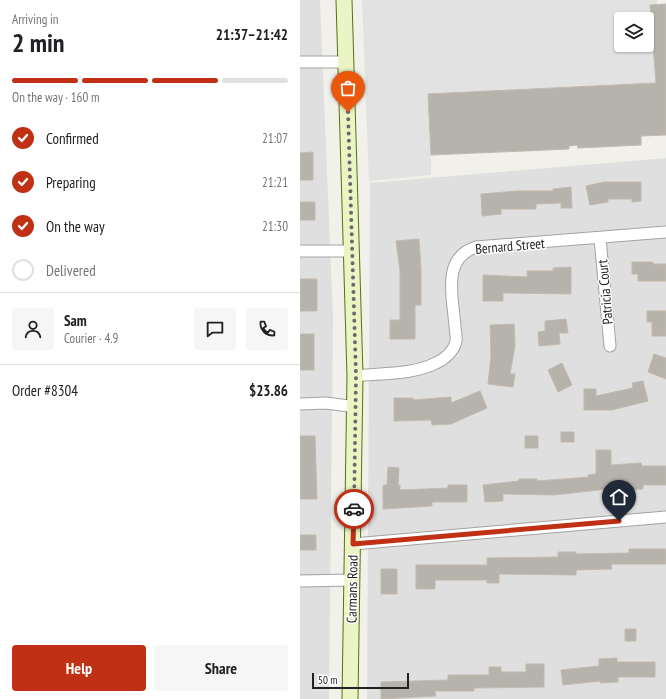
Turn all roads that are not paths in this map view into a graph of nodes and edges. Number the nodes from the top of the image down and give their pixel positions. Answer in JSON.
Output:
{"nodes":[{"id":1,"x":344,"y":0,"type":"edge"},
{"id":2,"x":300,"y":62,"type":"edge"},
{"id":3,"x":347,"y":62,"type":"junction"},
{"id":4,"x":666,"y":232,"type":"edge"},
{"id":5,"x":600,"y":238,"type":"junction"},
{"id":6,"x":300,"y":251,"type":"edge"},
{"id":7,"x":352,"y":251,"type":"junction"},
{"id":8,"x":610,"y":346,"type":"dead end"},
{"id":9,"x":356,"y":376,"type":"junction"},
{"id":10,"x":300,"y":404,"type":"edge"},
{"id":11,"x":356,"y":408,"type":"junction"},
{"id":12,"x":666,"y":517,"type":"edge"},
{"id":13,"x":353,"y":544,"type":"junction"},
{"id":14,"x":352,"y":580,"type":"junction"},
{"id":15,"x":300,"y":581,"type":"edge"},
{"id":16,"x":350,"y":699,"type":"edge"}],
"edges":[{"from":1,"to":3,"type":"street","name":"Carmans Road"},
{"from":2,"to":3,"type":"street"},
{"from":3,"to":7,"type":"street","name":"Carmans Road"},
{"from":4,"to":5,"type":"street","name":"Bernard Street"},
{"from":5,"to":8,"type":"street","name":"Patricia Court"},
{"from":5,"to":9,"type":"street","name":"Bernard Street"},
{"from":6,"to":7,"type":"street"},
{"from":7,"to":9,"type":"street","name":"Carmans Road"},
{"from":9,"to":11,"type":"street","name":"Carmans Road"},
{"from":10,"to":11,"type":"street"},
{"from":11,"to":13,"type":"street","name":"Carmans Road"},
{"from":12,"to":13,"type":"street"},
{"from":13,"to":14,"type":"street","name":"Carmans Road"},
{"from":14,"to":15,"type":"street"},
{"from":14,"to":16,"type":"street","name":"Carmans Road"}]}
